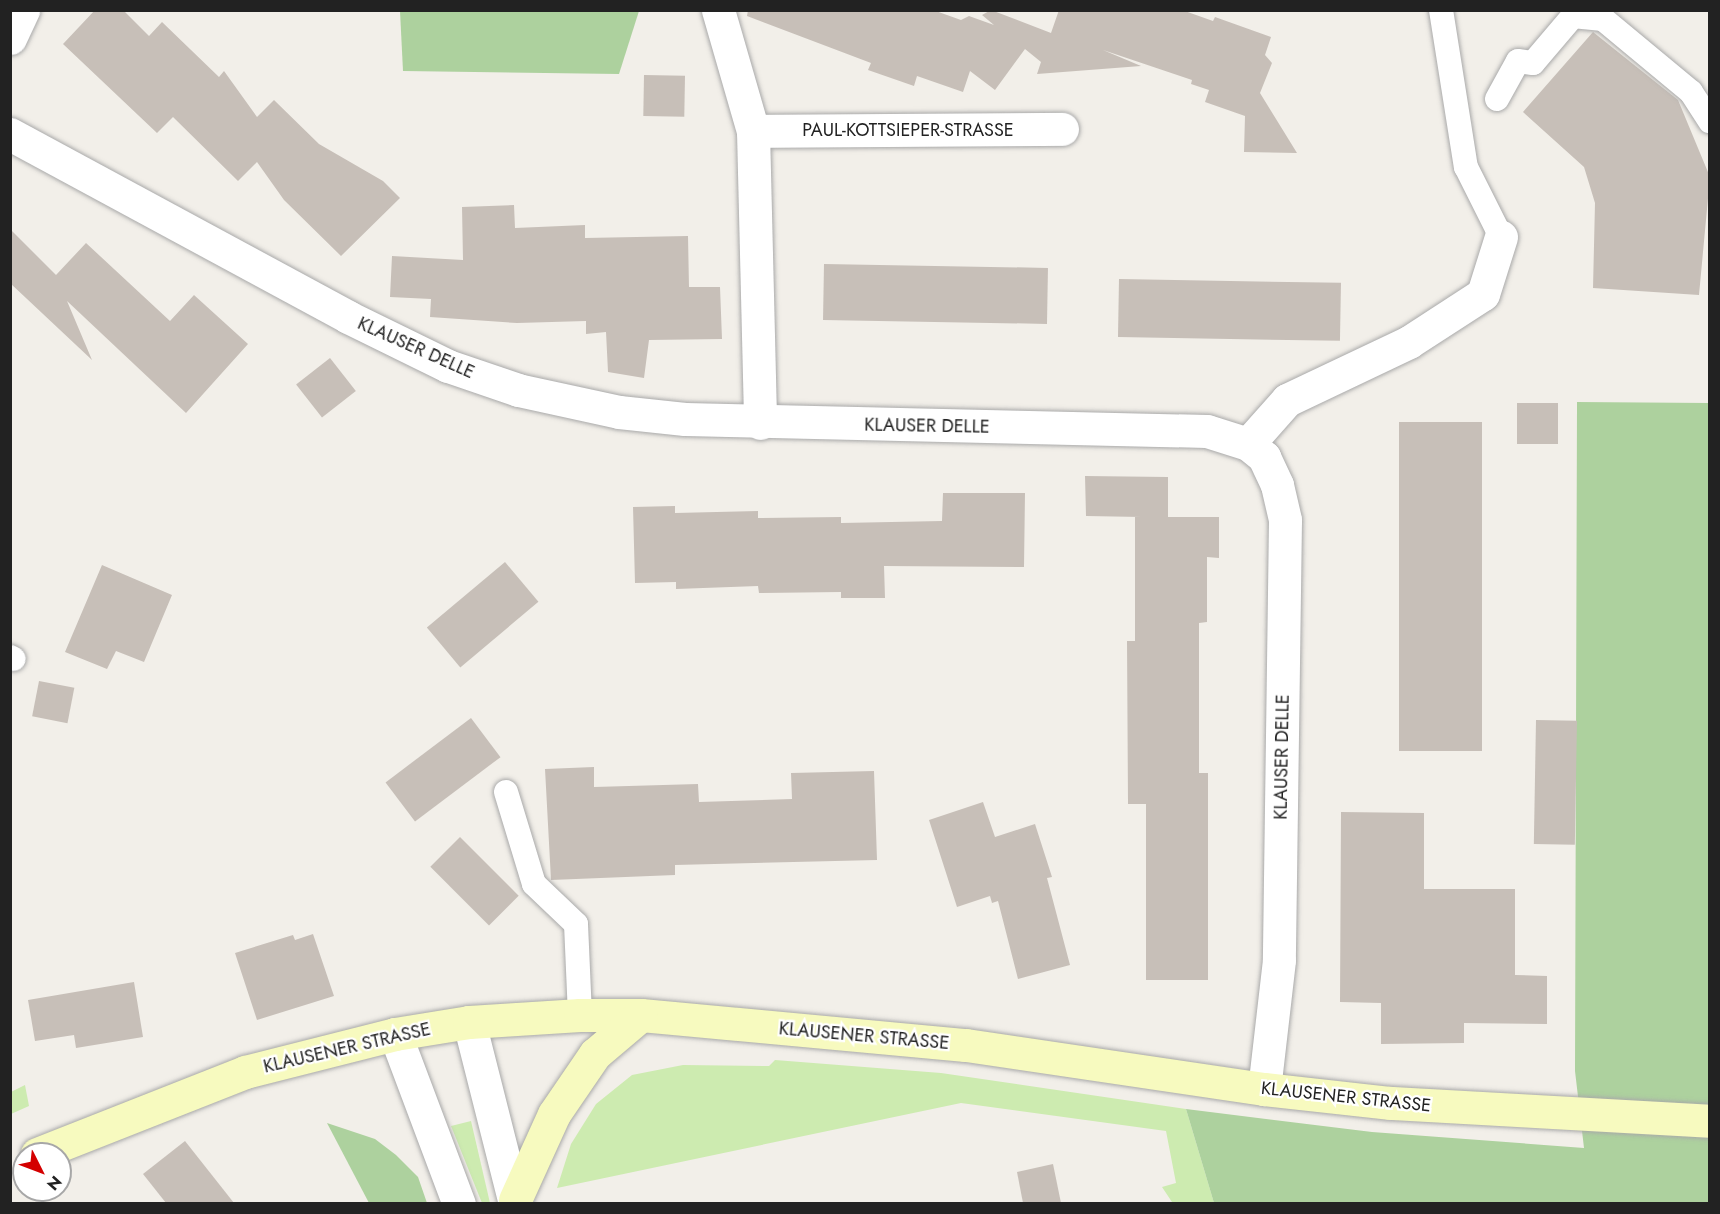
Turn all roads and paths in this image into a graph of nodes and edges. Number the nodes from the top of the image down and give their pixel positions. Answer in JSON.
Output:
{"nodes":[{"id":1,"x":23,"y":10,"type":"edge"},
{"id":2,"x":718,"y":10,"type":"edge"},
{"id":3,"x":1441,"y":10,"type":"edge"},
{"id":4,"x":10,"y":38,"type":"edge"},
{"id":5,"x":1497,"y":99,"type":"dead end"},
{"id":6,"x":1710,"y":121,"type":"edge"},
{"id":7,"x":1062,"y":129,"type":"dead end"},
{"id":8,"x":753,"y":131,"type":"junction"},
{"id":9,"x":10,"y":134,"type":"edge"},
{"id":10,"x":1501,"y":237,"type":"joint"},
{"id":11,"x":760,"y":423,"type":"junction"},
{"id":12,"x":1248,"y":444,"type":"junction"},
{"id":13,"x":506,"y":792,"type":"dead end"},
{"id":14,"x":580,"y":1015,"type":"junction"},
{"id":15,"x":641,"y":1015,"type":"junction"},
{"id":16,"x":469,"y":1022,"type":"junction"},
{"id":17,"x":395,"y":1034,"type":"junction"},
{"id":18,"x":1264,"y":1089,"type":"junction"},
{"id":19,"x":1710,"y":1121,"type":"edge"},
{"id":20,"x":67,"y":1142,"type":"edge"},
{"id":21,"x":515,"y":1202,"type":"edge"},
{"id":22,"x":459,"y":1203,"type":"edge"}],
"edges":[{"from":1,"to":4,"type":"street"},
{"from":2,"to":8,"type":"street"},
{"from":3,"to":10,"type":"lane"},
{"from":5,"to":6,"type":"lane"},
{"from":7,"to":8,"type":"street","name":"PAUL-KOTTSIEPER-STRASSE"},
{"from":8,"to":11,"type":"street"},
{"from":9,"to":11,"type":"street","name":"KLAUSER DELLE"},
{"from":10,"to":12,"type":"street"},
{"from":11,"to":12,"type":"street","name":"KLAUSER DELLE"},
{"from":12,"to":18,"type":"street","name":"KLAUSER DELLE"},
{"from":13,"to":14,"type":"lane"},
{"from":14,"to":15,"type":"main road","name":"KLAUSENER STRASSE"},
{"from":14,"to":16,"type":"main road","name":"KLAUSENER STRASSE"},
{"from":15,"to":18,"type":"main road","name":"KLAUSENER STRASSE"},
{"from":15,"to":21,"type":"main road"},
{"from":16,"to":17,"type":"main road","name":"KLAUSENER STRASSE"},
{"from":16,"to":21,"type":"street"},
{"from":17,"to":20,"type":"main road","name":"KLAUSENER STRASSE"},
{"from":17,"to":22,"type":"street"},
{"from":18,"to":19,"type":"main road","name":"KLAUSENER STRASSE"}]}
